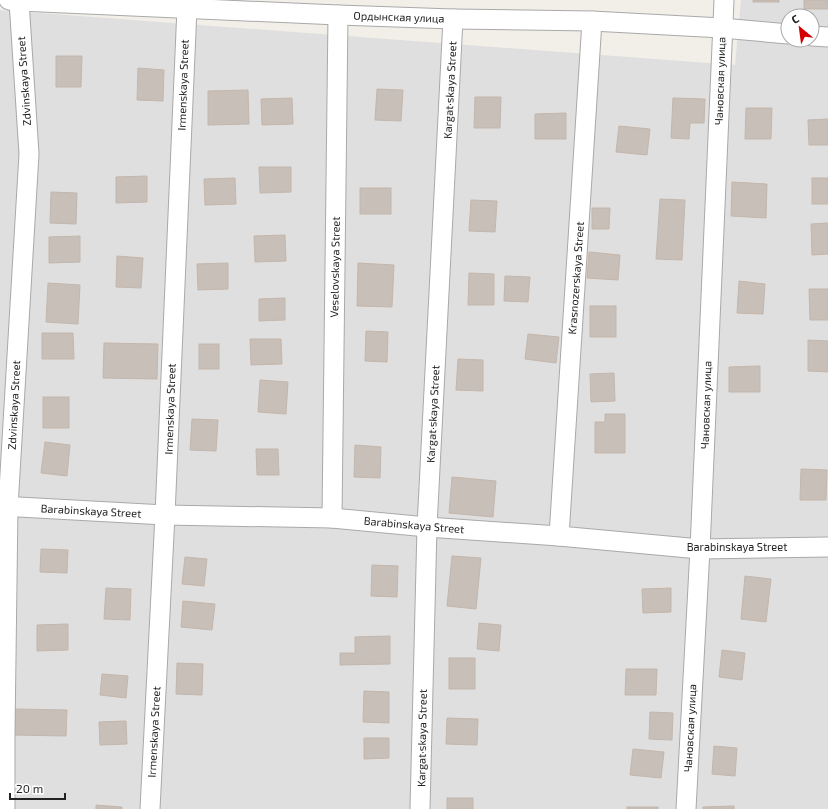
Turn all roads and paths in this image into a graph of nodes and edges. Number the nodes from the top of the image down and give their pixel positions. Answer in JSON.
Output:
{"nodes":[{"id":1,"x":724,"y":0,"type":"edge"},
{"id":2,"x":14,"y":1,"type":"edge"},
{"id":3,"x":187,"y":8,"type":"junction"},
{"id":4,"x":338,"y":15,"type":"junction"},
{"id":5,"x":453,"y":19,"type":"junction"},
{"id":6,"x":592,"y":20,"type":"junction"},
{"id":7,"x":722,"y":28,"type":"junction"},
{"id":8,"x":780,"y":33,"type":"edge"},
{"id":9,"x":4,"y":506,"type":"edge"},
{"id":10,"x":165,"y":515,"type":"junction"},
{"id":11,"x":332,"y":518,"type":"junction"},
{"id":12,"x":427,"y":527,"type":"junction"},
{"id":13,"x":559,"y":536,"type":"junction"},
{"id":14,"x":828,"y":547,"type":"edge"},
{"id":15,"x":700,"y":548,"type":"junction"},
{"id":16,"x":5,"y":809,"type":"edge"},
{"id":17,"x":150,"y":809,"type":"edge"},
{"id":18,"x":420,"y":809,"type":"edge"},
{"id":19,"x":686,"y":809,"type":"edge"}],
"edges":[{"from":1,"to":7,"type":"street","name":"Чановская улица"},
{"from":2,"to":3,"type":"street","name":"Ордынская улица"},
{"from":2,"to":9,"type":"street","name":"Zdvinskaya Street"},
{"from":3,"to":4,"type":"street","name":"Ордынская улица"},
{"from":3,"to":10,"type":"street","name":"Irmenskaya Street"},
{"from":4,"to":5,"type":"street","name":"Ордынская улица"},
{"from":4,"to":11,"type":"street","name":"Veselovskaya Street"},
{"from":5,"to":6,"type":"street","name":"Ордынская улица"},
{"from":5,"to":12,"type":"street","name":"Kargat·skaya Street"},
{"from":6,"to":7,"type":"street","name":"Ордынская улица"},
{"from":6,"to":13,"type":"street","name":"Krasnozerskaya Street"},
{"from":7,"to":8,"type":"street","name":"Ордынская улица"},
{"from":7,"to":15,"type":"street","name":"Чановская улица"},
{"from":9,"to":10,"type":"street","name":"Barabinskaya Street"},
{"from":9,"to":16,"type":"street","name":"Zdvinskaya Street"},
{"from":10,"to":11,"type":"street","name":"Barabinskaya Street"},
{"from":10,"to":17,"type":"street","name":"Irmenskaya Street"},
{"from":11,"to":12,"type":"street","name":"Barabinskaya Street"},
{"from":12,"to":13,"type":"street","name":"Barabinskaya Street"},
{"from":12,"to":18,"type":"street","name":"Kargat·skaya Street"},
{"from":13,"to":15,"type":"street","name":"Barabinskaya Street"},
{"from":14,"to":15,"type":"street","name":"Barabinskaya Street"},
{"from":15,"to":19,"type":"street","name":"Чановская улица"}]}
